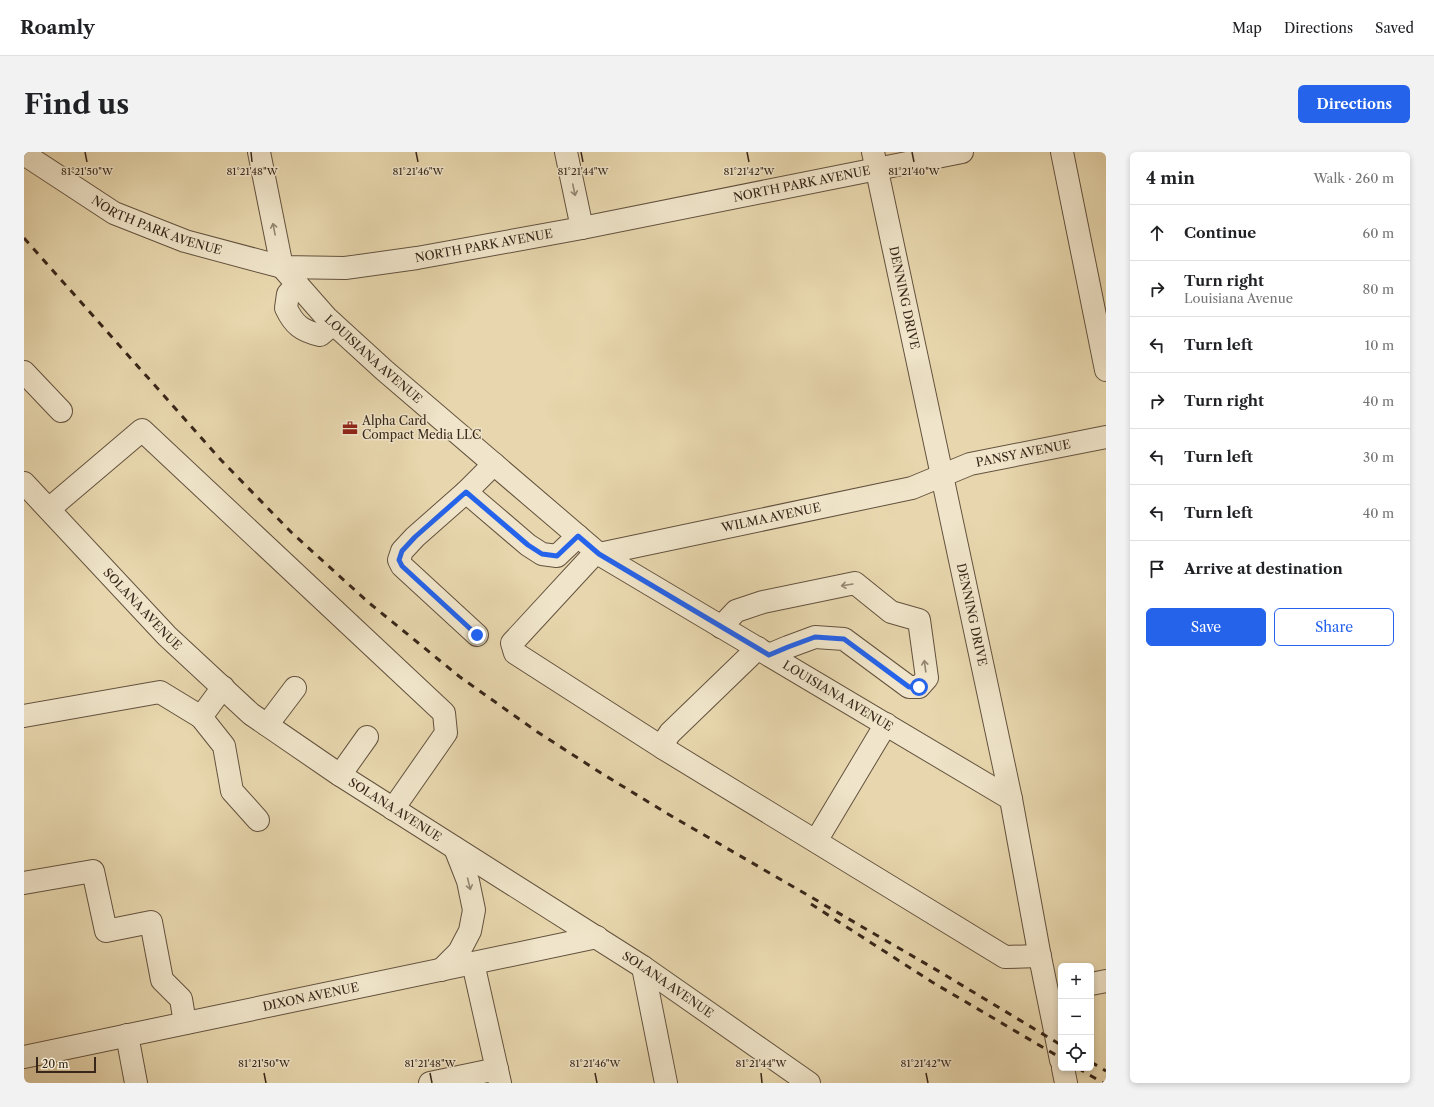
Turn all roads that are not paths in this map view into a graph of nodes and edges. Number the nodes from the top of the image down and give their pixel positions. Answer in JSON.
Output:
{"nodes":[{"id":1,"x":259,"y":152,"type":"edge"},
{"id":2,"x":566,"y":152,"type":"edge"},
{"id":3,"x":962,"y":152,"type":"edge"},
{"id":4,"x":1062,"y":152,"type":"edge"},
{"id":5,"x":24,"y":154,"type":"edge"},
{"id":6,"x":875,"y":161,"type":"edge"},
{"id":7,"x":582,"y":228,"type":"junction"},
{"id":8,"x":282,"y":267,"type":"junction"},
{"id":9,"x":1106,"y":370,"type":"edge"},
{"id":10,"x":24,"y":372,"type":"edge"},
{"id":11,"x":61,"y":411,"type":"dead end"},
{"id":12,"x":1106,"y":437,"type":"edge"},
{"id":13,"x":494,"y":464,"type":"junction"},
{"id":14,"x":942,"y":476,"type":"junction"},
{"id":15,"x":24,"y":483,"type":"edge"},
{"id":16,"x":466,"y":492,"type":"junction"},
{"id":17,"x":49,"y":510,"type":"junction"},
{"id":18,"x":578,"y":536,"type":"junction"},
{"id":19,"x":598,"y":553,"type":"junction"},
{"id":20,"x":721,"y":626,"type":"junction"},
{"id":21,"x":477,"y":635,"type":"dead end"},
{"id":22,"x":763,"y":652,"type":"junction"},
{"id":23,"x":223,"y":687,"type":"junction"},
{"id":24,"x":295,"y":688,"type":"dead end"},
{"id":25,"x":24,"y":716,"type":"edge"},
{"id":26,"x":201,"y":717,"type":"junction"},
{"id":27,"x":886,"y":724,"type":"junction"},
{"id":28,"x":267,"y":725,"type":"junction"},
{"id":29,"x":367,"y":737,"type":"dead end"},
{"id":30,"x":663,"y":748,"type":"junction"},
{"id":31,"x":340,"y":775,"type":"junction"},
{"id":32,"x":1011,"y":799,"type":"junction"},
{"id":33,"x":394,"y":809,"type":"junction"},
{"id":34,"x":258,"y":820,"type":"dead end"},
{"id":35,"x":816,"y":841,"type":"junction"},
{"id":36,"x":455,"y":848,"type":"junction"},
{"id":37,"x":24,"y":883,"type":"edge"},
{"id":38,"x":597,"y":937,"type":"junction"},
{"id":39,"x":1040,"y":956,"type":"junction"},
{"id":40,"x":473,"y":963,"type":"junction"},
{"id":41,"x":643,"y":967,"type":"junction"},
{"id":42,"x":441,"y":970,"type":"junction"},
{"id":43,"x":1106,"y":981,"type":"edge"},
{"id":44,"x":1094,"y":983,"type":"edge"},
{"id":45,"x":1054,"y":992,"type":"edge"},
{"id":46,"x":185,"y":1023,"type":"junction"},
{"id":47,"x":127,"y":1035,"type":"junction"},
{"id":48,"x":1058,"y":1035,"type":"edge"},
{"id":49,"x":24,"y":1057,"type":"edge"},
{"id":50,"x":1064,"y":1071,"type":"edge"},
{"id":51,"x":498,"y":1076,"type":"edge"},
{"id":52,"x":136,"y":1083,"type":"edge"},
{"id":53,"x":430,"y":1083,"type":"edge"},
{"id":54,"x":666,"y":1083,"type":"edge"},
{"id":55,"x":809,"y":1083,"type":"edge"},
{"id":56,"x":1066,"y":1083,"type":"edge"}],
"edges":[{"from":8,"to":1,"type":"street","one_way":true},
{"from":2,"to":7,"type":"street","one_way":true},
{"from":3,"to":6,"type":"street","name":"NORTH PARK AVENUE"},
{"from":4,"to":9,"type":"street"},
{"from":5,"to":8,"type":"street","name":"NORTH PARK AVENUE"},
{"from":6,"to":7,"type":"street","name":"NORTH PARK AVENUE"},
{"from":6,"to":14,"type":"street","name":"DENNING DRIVE"},
{"from":7,"to":8,"type":"street","name":"NORTH PARK AVENUE"},
{"from":8,"to":13,"type":"street","name":"LOUISIANA AVENUE"},
{"from":10,"to":11,"type":"street"},
{"from":12,"to":14,"type":"street","name":"PANSY AVENUE"},
{"from":13,"to":16,"type":"street"},
{"from":13,"to":18,"type":"street","name":"LOUISIANA AVENUE"},
{"from":14,"to":19,"type":"street","name":"WILMA AVENUE"},
{"from":14,"to":32,"type":"street","name":"DENNING DRIVE"},
{"from":15,"to":17,"type":"street","name":"SOLANA AVENUE"},
{"from":16,"to":18,"type":"street"},
{"from":16,"to":21,"type":"street"},
{"from":17,"to":23,"type":"street","name":"SOLANA AVENUE"},
{"from":17,"to":33,"type":"street"},
{"from":18,"to":19,"type":"street","name":"LOUISIANA AVENUE"},
{"from":19,"to":20,"type":"street","name":"LOUISIANA AVENUE"},
{"from":19,"to":30,"type":"street"},
{"from":20,"to":22,"type":"street","name":"LOUISIANA AVENUE"},
{"from":22,"to":20,"type":"street","one_way":true},
{"from":22,"to":27,"type":"street","name":"LOUISIANA AVENUE"},
{"from":22,"to":30,"type":"street"},
{"from":23,"to":26,"type":"street"},
{"from":23,"to":28,"type":"street","name":"SOLANA AVENUE"},
{"from":24,"to":28,"type":"street"},
{"from":25,"to":26,"type":"street"},
{"from":26,"to":34,"type":"street"},
{"from":27,"to":32,"type":"street","name":"LOUISIANA AVENUE"},
{"from":27,"to":35,"type":"street"},
{"from":28,"to":31,"type":"street","name":"SOLANA AVENUE"},
{"from":29,"to":31,"type":"street"},
{"from":30,"to":35,"type":"street"},
{"from":31,"to":33,"type":"street","name":"SOLANA AVENUE"},
{"from":32,"to":39,"type":"street","name":"DENNING DRIVE"},
{"from":33,"to":36,"type":"street","name":"SOLANA AVENUE"},
{"from":35,"to":39,"type":"street"},
{"from":36,"to":38,"type":"street","name":"SOLANA AVENUE"},
{"from":36,"to":42,"type":"street","one_way":true},
{"from":37,"to":46,"type":"street"},
{"from":38,"to":40,"type":"street","name":"DIXON AVENUE"},
{"from":38,"to":41,"type":"street","name":"SOLANA AVENUE"},
{"from":39,"to":45,"type":"street","name":"DENNING DRIVE"},
{"from":40,"to":42,"type":"street","name":"DIXON AVENUE"},
{"from":40,"to":51,"type":"street"},
{"from":41,"to":54,"type":"street"},
{"from":41,"to":55,"type":"street","name":"SOLANA AVENUE"},
{"from":42,"to":46,"type":"street","name":"DIXON AVENUE"},
{"from":43,"to":44,"type":"street"},
{"from":45,"to":48,"type":"street","name":"DENNING DRIVE"},
{"from":46,"to":47,"type":"street","name":"DIXON AVENUE"},
{"from":47,"to":49,"type":"street","name":"DIXON AVENUE"},
{"from":47,"to":52,"type":"street"},
{"from":50,"to":56,"type":"street"},
{"from":51,"to":53,"type":"street"}]}
